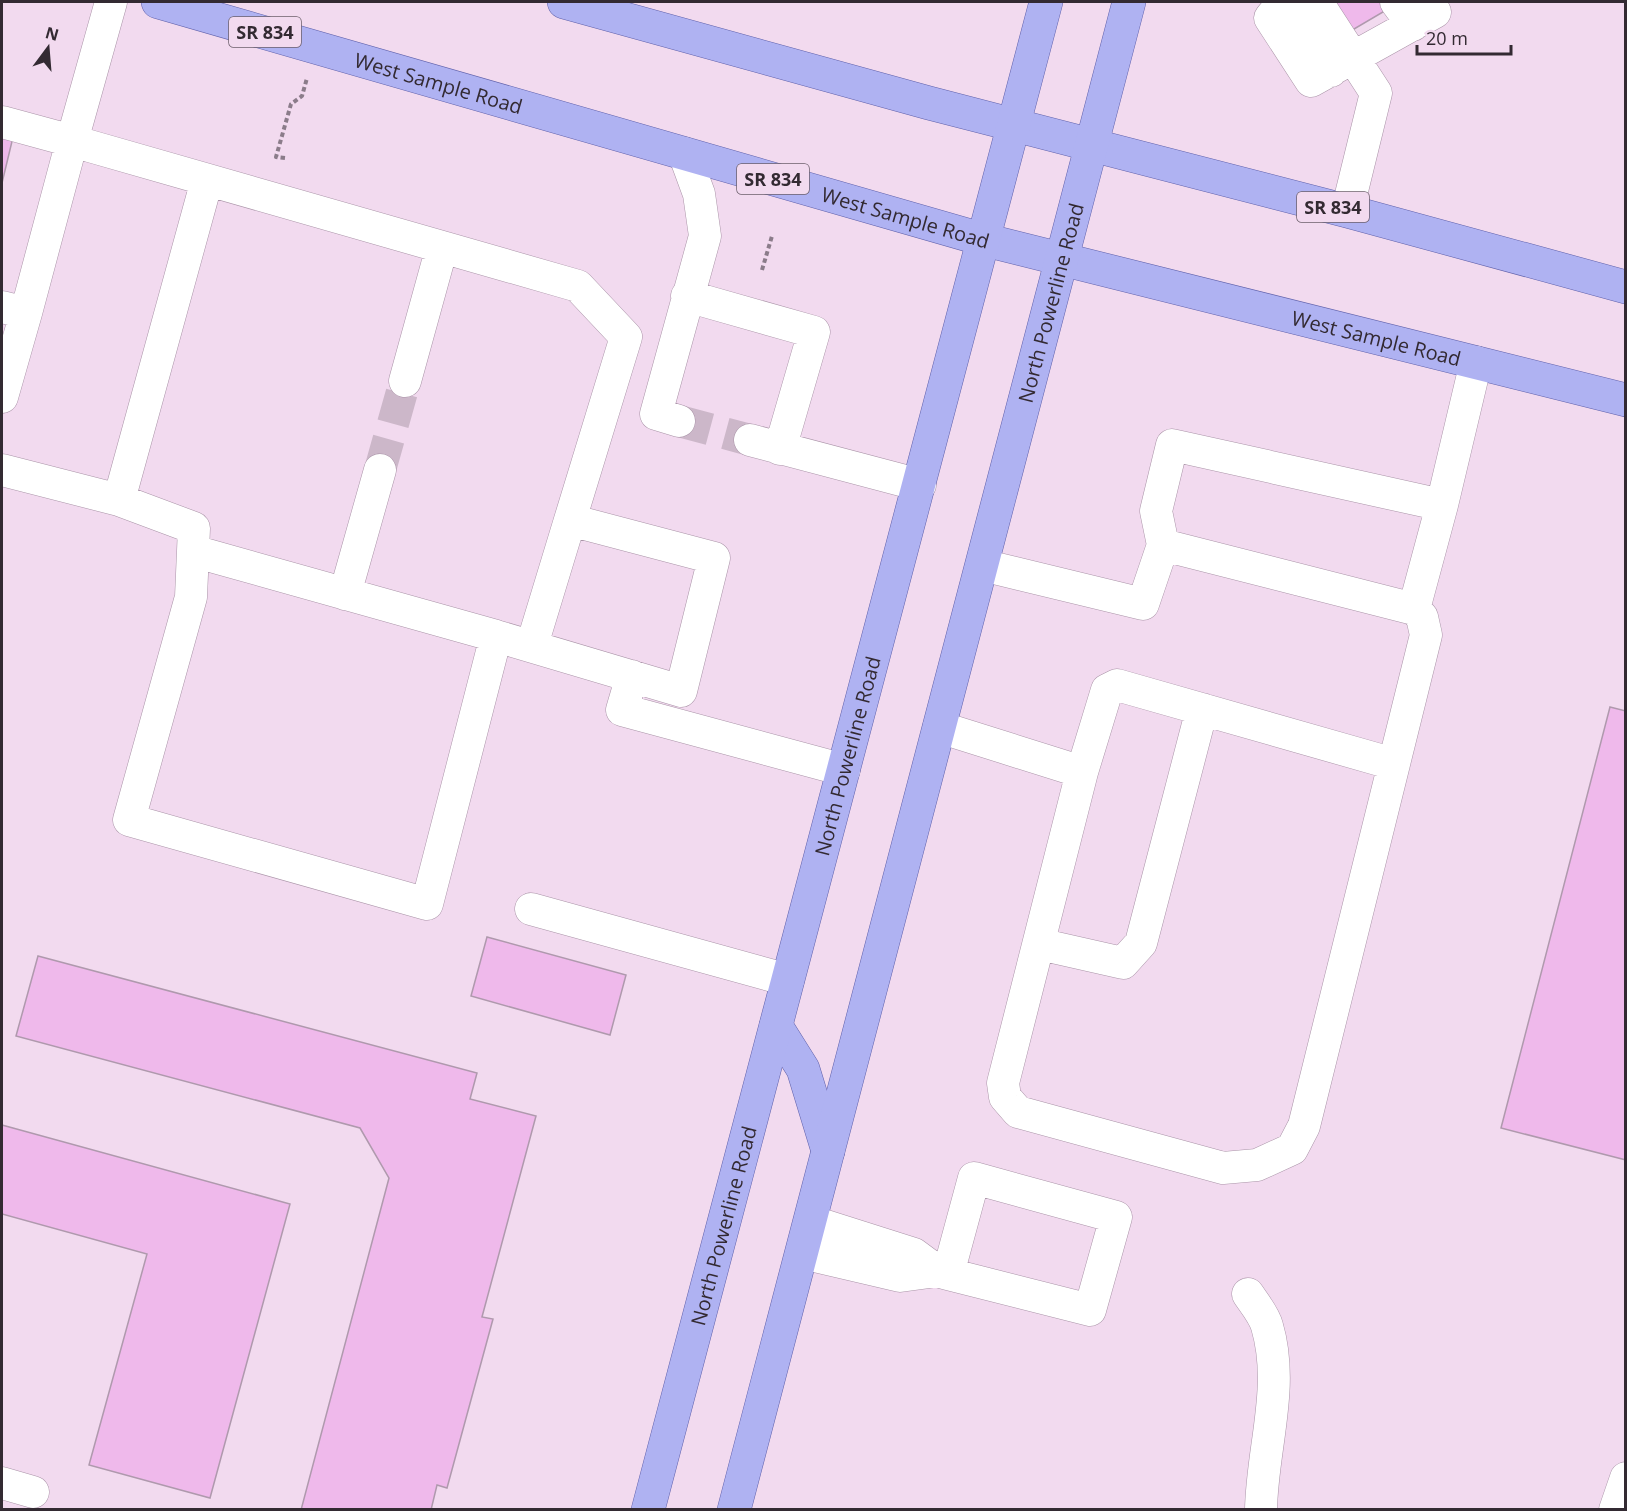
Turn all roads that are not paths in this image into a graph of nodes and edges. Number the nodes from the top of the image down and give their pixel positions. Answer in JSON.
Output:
{"nodes":[{"id":1,"x":111,"y":2,"type":"edge"},
{"id":2,"x":158,"y":2,"type":"edge"},
{"id":3,"x":564,"y":2,"type":"edge"},
{"id":4,"x":1046,"y":2,"type":"edge"},
{"id":5,"x":1129,"y":2,"type":"edge"},
{"id":6,"x":1283,"y":2,"type":"edge"},
{"id":7,"x":1290,"y":2,"type":"edge"},
{"id":8,"x":1317,"y":2,"type":"edge"},
{"id":9,"x":597,"y":6,"type":"edge"},
{"id":10,"x":1412,"y":9,"type":"edge"},
{"id":11,"x":1343,"y":64,"type":"junction"},
{"id":12,"x":2,"y":122,"type":"edge"},
{"id":13,"x":1014,"y":126,"type":"junction"},
{"id":14,"x":72,"y":141,"type":"junction"},
{"id":15,"x":1092,"y":146,"type":"junction"},
{"id":16,"x":684,"y":153,"type":"junction"},
{"id":17,"x":207,"y":180,"type":"junction"},
{"id":18,"x":1347,"y":211,"type":"junction"},
{"id":19,"x":985,"y":240,"type":"junction"},
{"id":20,"x":442,"y":247,"type":"junction"},
{"id":21,"x":1062,"y":259,"type":"junction"},
{"id":22,"x":1626,"y":287,"type":"edge"},
{"id":23,"x":687,"y":296,"type":"junction"},
{"id":24,"x":14,"y":310,"type":"edge"},
{"id":25,"x":1476,"y":362,"type":"junction"},
{"id":26,"x":405,"y":381,"type":"tunnel mouth"},
{"id":27,"x":4,"y":382,"type":"edge"},
{"id":28,"x":1626,"y":400,"type":"edge"},
{"id":29,"x":679,"y":421,"type":"tunnel mouth"},
{"id":30,"x":750,"y":441,"type":"tunnel mouth"},
{"id":31,"x":780,"y":449,"type":"junction"},
{"id":32,"x":2,"y":470,"type":"edge"},
{"id":33,"x":380,"y":470,"type":"tunnel mouth"},
{"id":34,"x":920,"y":485,"type":"junction"},
{"id":35,"x":119,"y":500,"type":"junction"},
{"id":36,"x":1442,"y":505,"type":"junction"},
{"id":37,"x":570,"y":520,"type":"junction"},
{"id":38,"x":1163,"y":545,"type":"junction"},
{"id":39,"x":193,"y":550,"type":"junction"},
{"id":40,"x":982,"y":565,"type":"junction"},
{"id":41,"x":345,"y":594,"type":"junction"},
{"id":42,"x":1414,"y":609,"type":"junction"},
{"id":43,"x":496,"y":636,"type":"junction"},
{"id":44,"x":532,"y":645,"type":"junction"},
{"id":45,"x":632,"y":676,"type":"junction"},
{"id":46,"x":1202,"y":709,"type":"junction"},
{"id":47,"x":939,"y":727,"type":"junction"},
{"id":48,"x":1394,"y":764,"type":"junction"},
{"id":49,"x":844,"y":770,"type":"junction"},
{"id":50,"x":1082,"y":772,"type":"junction"},
{"id":51,"x":531,"y":909,"type":"dead end"},
{"id":52,"x":1039,"y":944,"type":"junction"},
{"id":53,"x":788,"y":980,"type":"junction"},
{"id":54,"x":776,"y":1026,"type":"junction"},
{"id":55,"x":828,"y":1151,"type":"junction"},
{"id":56,"x":810,"y":1221,"type":"junction"},
{"id":57,"x":802,"y":1253,"type":"junction"},
{"id":58,"x":942,"y":1273,"type":"junction"},
{"id":59,"x":1248,"y":1294,"type":"dead end"},
{"id":60,"x":1626,"y":1478,"type":"edge"},
{"id":61,"x":2,"y":1483,"type":"edge"},
{"id":62,"x":33,"y":1492,"type":"dead end"},
{"id":63,"x":654,"y":1504,"type":"edge"},
{"id":64,"x":734,"y":1509,"type":"edge"},
{"id":65,"x":1261,"y":1509,"type":"edge"},
{"id":66,"x":1616,"y":1509,"type":"edge"}],
"edges":[{"from":1,"to":14,"type":"lane"},
{"from":2,"to":16,"type":"main road","name":"West Sample Road","number":"SR 834"},
{"from":3,"to":9,"type":"main road","number":"SR 834"},
{"from":4,"to":13,"type":"main road","name":"North Powerline Road"},
{"from":5,"to":15,"type":"main road","name":"North Powerline Road"},
{"from":6,"to":11,"type":"lane"},
{"from":7,"to":11,"type":"lane"},
{"from":8,"to":11,"type":"lane"},
{"from":9,"to":13,"type":"main road","number":"SR 834"},
{"from":10,"to":11,"type":"lane"},
{"from":11,"to":18,"type":"lane"},
{"from":12,"to":14,"type":"lane"},
{"from":13,"to":15,"type":"main road","number":"SR 834"},
{"from":13,"to":19,"type":"main road","name":"North Powerline Road"},
{"from":14,"to":17,"type":"lane"},
{"from":14,"to":24,"type":"lane"},
{"from":15,"to":18,"type":"main road","number":"SR 834"},
{"from":15,"to":21,"type":"main road","name":"North Powerline Road"},
{"from":16,"to":19,"type":"main road","name":"West Sample Road","number":"SR 834"},
{"from":16,"to":23,"type":"lane"},
{"from":17,"to":20,"type":"lane"},
{"from":17,"to":35,"type":"lane"},
{"from":18,"to":22,"type":"main road","number":"SR 834"},
{"from":19,"to":21,"type":"main road","name":"West Sample Road","number":"SR 834"},
{"from":19,"to":34,"type":"main road","name":"North Powerline Road"},
{"from":20,"to":26,"type":"lane"},
{"from":20,"to":37,"type":"lane"},
{"from":21,"to":25,"type":"main road","name":"West Sample Road","number":"SR 834"},
{"from":21,"to":40,"type":"main road","name":"North Powerline Road"},
{"from":23,"to":29,"type":"lane"},
{"from":23,"to":31,"type":"lane"},
{"from":24,"to":27,"type":"lane"},
{"from":25,"to":28,"type":"main road","name":"West Sample Road","number":"SR 834"},
{"from":25,"to":36,"type":"lane"},
{"from":30,"to":31,"type":"lane"},
{"from":31,"to":34,"type":"lane"},
{"from":32,"to":35,"type":"lane"},
{"from":33,"to":41,"type":"lane"},
{"from":34,"to":49,"type":"main road","name":"North Powerline Road"},
{"from":35,"to":39,"type":"lane"},
{"from":36,"to":38,"type":"lane"},
{"from":36,"to":42,"type":"lane"},
{"from":37,"to":44,"type":"lane"},
{"from":37,"to":45,"type":"lane"},
{"from":38,"to":40,"type":"lane"},
{"from":38,"to":42,"type":"lane"},
{"from":39,"to":41,"type":"lane"},
{"from":39,"to":43,"type":"lane"},
{"from":40,"to":47,"type":"main road","name":"North Powerline Road"},
{"from":41,"to":43,"type":"lane"},
{"from":42,"to":48,"type":"lane"},
{"from":43,"to":44,"type":"lane"},
{"from":44,"to":45,"type":"lane"},
{"from":45,"to":49,"type":"lane"},
{"from":46,"to":48,"type":"lane"},
{"from":46,"to":50,"type":"lane"},
{"from":46,"to":52,"type":"lane"},
{"from":47,"to":50,"type":"lane"},
{"from":47,"to":55,"type":"main road","name":"North Powerline Road"},
{"from":48,"to":52,"type":"lane"},
{"from":49,"to":53,"type":"main road","name":"North Powerline Road"},
{"from":50,"to":52,"type":"lane"},
{"from":51,"to":53,"type":"lane"},
{"from":53,"to":54,"type":"main road","name":"North Powerline Road"},
{"from":54,"to":55,"type":"main road"},
{"from":54,"to":63,"type":"main road","name":"North Powerline Road"},
{"from":55,"to":56,"type":"main road","name":"North Powerline Road"},
{"from":56,"to":57,"type":"main road","name":"North Powerline Road"},
{"from":56,"to":58,"type":"lane"},
{"from":57,"to":58,"type":"lane"},
{"from":57,"to":64,"type":"main road","name":"North Powerline Road"},
{"from":58,"to":58,"type":"lane"},
{"from":59,"to":65,"type":"lane"},
{"from":60,"to":66,"type":"lane"},
{"from":61,"to":62,"type":"lane"}]}
